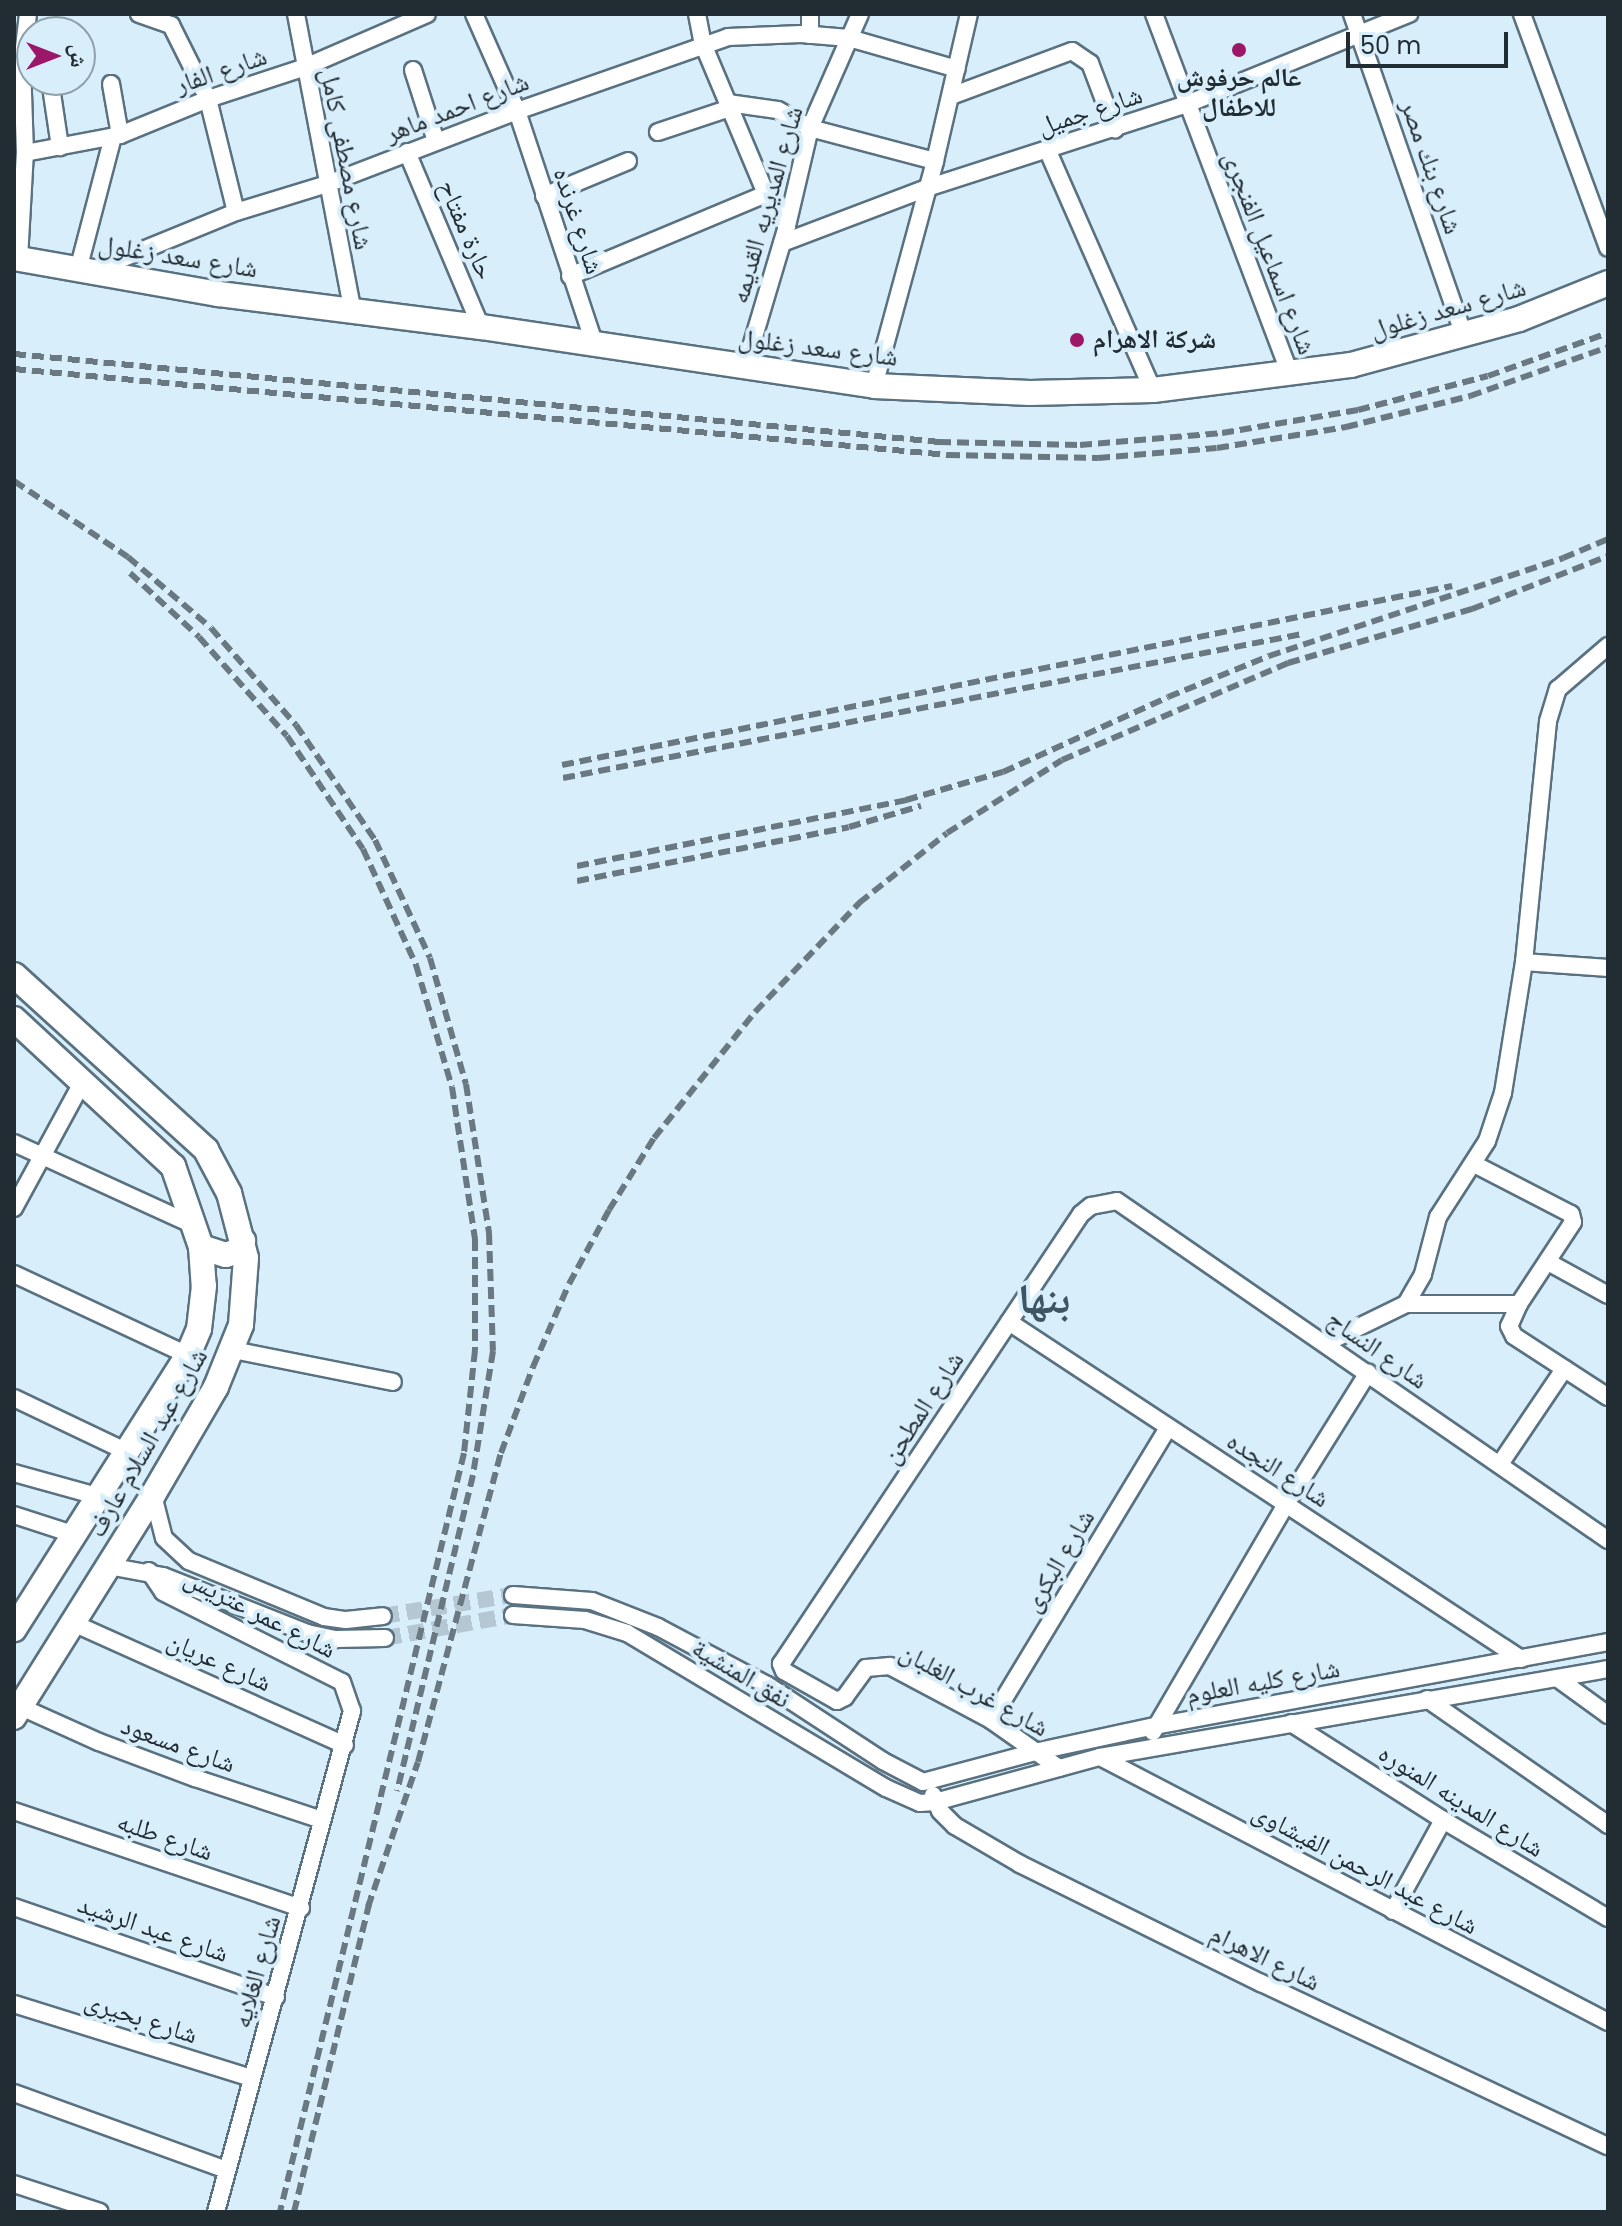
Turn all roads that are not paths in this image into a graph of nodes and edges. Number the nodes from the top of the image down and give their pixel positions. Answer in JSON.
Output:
{"nodes":[{"id":1,"x":139,"y":14,"type":"edge"},
{"id":2,"x":296,"y":14,"type":"edge"},
{"id":3,"x":427,"y":14,"type":"edge"},
{"id":4,"x":474,"y":14,"type":"edge"},
{"id":5,"x":697,"y":14,"type":"edge"},
{"id":6,"x":810,"y":14,"type":"edge"},
{"id":7,"x":860,"y":14,"type":"edge"},
{"id":8,"x":969,"y":14,"type":"edge"},
{"id":9,"x":1154,"y":14,"type":"edge"},
{"id":10,"x":1352,"y":14,"type":"edge"},
{"id":11,"x":1409,"y":14,"type":"edge"},
{"id":12,"x":1522,"y":14,"type":"edge"},
{"id":13,"x":1359,"y":32,"type":"junction"},
{"id":14,"x":810,"y":35,"type":"junction"},
{"id":15,"x":849,"y":38,"type":"junction"},
{"id":16,"x":703,"y":44,"type":"junction"},
{"id":17,"x":303,"y":68,"type":"junction"},
{"id":18,"x":957,"y":69,"type":"junction"},
{"id":19,"x":413,"y":70,"type":"dead end"},
{"id":20,"x":111,"y":84,"type":"dead end"},
{"id":21,"x":26,"y":96,"type":"edge"},
{"id":22,"x":52,"y":96,"type":"edge"},
{"id":23,"x":951,"y":96,"type":"junction"},
{"id":24,"x":208,"y":99,"type":"junction"},
{"id":25,"x":1187,"y":104,"type":"junction"},
{"id":26,"x":729,"y":105,"type":"junction"},
{"id":27,"x":517,"y":111,"type":"junction"},
{"id":28,"x":810,"y":128,"type":"junction"},
{"id":29,"x":1115,"y":129,"type":"junction"},
{"id":30,"x":658,"y":132,"type":"dead end"},
{"id":31,"x":117,"y":136,"type":"junction"},
{"id":32,"x":436,"y":141,"type":"junction"},
{"id":33,"x":60,"y":147,"type":"junction"},
{"id":34,"x":1047,"y":149,"type":"junction"},
{"id":35,"x":407,"y":152,"type":"junction"},
{"id":36,"x":25,"y":153,"type":"junction"},
{"id":37,"x":628,"y":161,"type":"dead end"},
{"id":38,"x":935,"y":161,"type":"junction"},
{"id":39,"x":327,"y":184,"type":"junction"},
{"id":40,"x":927,"y":188,"type":"junction"},
{"id":41,"x":766,"y":194,"type":"junction"},
{"id":42,"x":544,"y":196,"type":"junction"},
{"id":43,"x":236,"y":212,"type":"junction"},
{"id":44,"x":787,"y":226,"type":"junction"},
{"id":45,"x":782,"y":243,"type":"junction"},
{"id":46,"x":1608,"y":248,"type":"edge"},
{"id":47,"x":17,"y":258,"type":"edge"},
{"id":48,"x":85,"y":270,"type":"junction"},
{"id":49,"x":570,"y":276,"type":"junction"},
{"id":50,"x":1608,"y":283,"type":"edge"},
{"id":51,"x":353,"y":312,"type":"junction"},
{"id":52,"x":481,"y":327,"type":"junction"},
{"id":53,"x":1464,"y":335,"type":"junction"},
{"id":54,"x":595,"y":345,"type":"junction"},
{"id":55,"x":745,"y":367,"type":"junction"},
{"id":56,"x":1290,"y":374,"type":"junction"},
{"id":57,"x":874,"y":386,"type":"junction"},
{"id":58,"x":1153,"y":390,"type":"junction"},
{"id":59,"x":1608,"y":646,"type":"edge"},
{"id":60,"x":1524,"y":962,"type":"junction"},
{"id":61,"x":1608,"y":968,"type":"edge"},
{"id":62,"x":14,"y":975,"type":"edge"},
{"id":63,"x":14,"y":1019,"type":"edge"},
{"id":64,"x":83,"y":1081,"type":"junction"},
{"id":65,"x":14,"y":1143,"type":"edge"},
{"id":66,"x":40,"y":1156,"type":"junction"},
{"id":67,"x":1474,"y":1164,"type":"junction"},
{"id":68,"x":1117,"y":1201,"type":"joint"},
{"id":69,"x":14,"y":1208,"type":"edge"},
{"id":70,"x":198,"y":1237,"type":"junction"},
{"id":71,"x":243,"y":1241,"type":"junction"},
{"id":72,"x":1548,"y":1262,"type":"junction"},
{"id":73,"x":14,"y":1274,"type":"edge"},
{"id":74,"x":1608,"y":1295,"type":"edge"},
{"id":75,"x":1406,"y":1304,"type":"junction"},
{"id":76,"x":1519,"y":1304,"type":"junction"},
{"id":77,"x":202,"y":1309,"type":"junction"},
{"id":78,"x":1009,"y":1322,"type":"junction"},
{"id":79,"x":241,"y":1325,"type":"junction"},
{"id":80,"x":1326,"y":1343,"type":"junction"},
{"id":81,"x":233,"y":1350,"type":"junction"},
{"id":82,"x":188,"y":1355,"type":"junction"},
{"id":83,"x":1564,"y":1369,"type":"junction"},
{"id":84,"x":1368,"y":1373,"type":"junction"},
{"id":85,"x":393,"y":1382,"type":"dead end"},
{"id":86,"x":1608,"y":1397,"type":"edge"},
{"id":87,"x":14,"y":1398,"type":"edge"},
{"id":88,"x":1168,"y":1428,"type":"junction"},
{"id":89,"x":127,"y":1452,"type":"junction"},
{"id":90,"x":1500,"y":1464,"type":"junction"},
{"id":91,"x":14,"y":1473,"type":"edge"},
{"id":92,"x":153,"y":1495,"type":"junction"},
{"id":93,"x":97,"y":1496,"type":"junction"},
{"id":94,"x":1286,"y":1504,"type":"junction"},
{"id":95,"x":14,"y":1515,"type":"edge"},
{"id":96,"x":73,"y":1534,"type":"junction"},
{"id":97,"x":1608,"y":1540,"type":"edge"},
{"id":98,"x":108,"y":1566,"type":"junction"},
{"id":99,"x":149,"y":1571,"type":"junction"},
{"id":100,"x":513,"y":1595,"type":"tunnel mouth"},
{"id":101,"x":513,"y":1615,"type":"tunnel mouth"},
{"id":102,"x":383,"y":1616,"type":"tunnel mouth"},
{"id":103,"x":73,"y":1623,"type":"junction"},
{"id":104,"x":14,"y":1629,"type":"edge"},
{"id":105,"x":385,"y":1638,"type":"tunnel mouth"},
{"id":106,"x":1608,"y":1642,"type":"edge"},
{"id":107,"x":1521,"y":1659,"type":"junction"},
{"id":108,"x":1608,"y":1669,"type":"edge"},
{"id":109,"x":1557,"y":1678,"type":"junction"},
{"id":110,"x":1427,"y":1699,"type":"junction"},
{"id":111,"x":832,"y":1700,"type":"joint"},
{"id":112,"x":16,"y":1709,"type":"edge"},
{"id":113,"x":1608,"y":1715,"type":"edge"},
{"id":114,"x":991,"y":1720,"type":"junction"},
{"id":115,"x":1291,"y":1723,"type":"junction"},
{"id":116,"x":1155,"y":1726,"type":"junction"},
{"id":117,"x":345,"y":1745,"type":"junction"},
{"id":118,"x":1146,"y":1748,"type":"junction"},
{"id":119,"x":1039,"y":1751,"type":"junction"},
{"id":120,"x":1100,"y":1757,"type":"junction"},
{"id":121,"x":1059,"y":1768,"type":"junction"},
{"id":122,"x":929,"y":1781,"type":"junction"},
{"id":123,"x":935,"y":1802,"type":"junction"},
{"id":124,"x":14,"y":1811,"type":"edge"},
{"id":125,"x":322,"y":1820,"type":"junction"},
{"id":126,"x":1443,"y":1820,"type":"junction"},
{"id":127,"x":1608,"y":1825,"type":"edge"},
{"id":128,"x":14,"y":1907,"type":"edge"},
{"id":129,"x":301,"y":1908,"type":"junction"},
{"id":130,"x":1393,"y":1911,"type":"junction"},
{"id":131,"x":1608,"y":1918,"type":"edge"},
{"id":132,"x":276,"y":1997,"type":"junction"},
{"id":133,"x":14,"y":2004,"type":"edge"},
{"id":134,"x":1608,"y":2022,"type":"edge"},
{"id":135,"x":252,"y":2078,"type":"junction"},
{"id":136,"x":14,"y":2093,"type":"edge"},
{"id":137,"x":1608,"y":2146,"type":"edge"},
{"id":138,"x":227,"y":2170,"type":"junction"},
{"id":139,"x":14,"y":2184,"type":"edge"},
{"id":140,"x":100,"y":2212,"type":"edge"},
{"id":141,"x":216,"y":2212,"type":"edge"}],
"edges":[{"from":1,"to":24,"type":"street"},
{"from":2,"to":17,"type":"street","name":"شارع مصطفى كامل"},
{"from":3,"to":17,"type":"street","name":"شارع الفار"},
{"from":4,"to":27,"type":"street","name":"شارع غرنده"},
{"from":5,"to":16,"type":"street"},
{"from":6,"to":14,"type":"street"},
{"from":7,"to":15,"type":"street","name":"شارع المديريه القديمه"},
{"from":8,"to":18,"type":"street"},
{"from":9,"to":25,"type":"street","name":"شارع اسماعيل الفنجرى"},
{"from":10,"to":13,"type":"street","name":"شارع بنك مصر"},
{"from":11,"to":13,"type":"street","name":"شارع جميل"},
{"from":12,"to":46,"type":"street"},
{"from":13,"to":25,"type":"street","name":"شارع جميل"},
{"from":13,"to":53,"type":"street","name":"شارع بنك مصر"},
{"from":14,"to":15,"type":"street","name":"شارع احمد ماهر"},
{"from":14,"to":16,"type":"street","name":"شارع احمد ماهر"},
{"from":15,"to":18,"type":"street","name":"شارع احمد ماهر"},
{"from":15,"to":28,"type":"street","name":"شارع المديريه القديمه"},
{"from":16,"to":26,"type":"street"},
{"from":16,"to":27,"type":"street","name":"شارع احمد ماهر"},
{"from":17,"to":24,"type":"street","name":"شارع الفار"},
{"from":17,"to":39,"type":"street","name":"شارع مصطفى كامل"},
{"from":18,"to":23,"type":"street"},
{"from":19,"to":32,"type":"street"},
{"from":20,"to":31,"type":"street"},
{"from":21,"to":36,"type":"street"},
{"from":22,"to":33,"type":"street"},
{"from":23,"to":29,"type":"street"},
{"from":23,"to":38,"type":"street"},
{"from":24,"to":31,"type":"street","name":"شارع الفار"},
{"from":24,"to":43,"type":"street"},
{"from":25,"to":29,"type":"street","name":"شارع جميل"},
{"from":25,"to":56,"type":"street","name":"شارع اسماعيل الفنجرى"},
{"from":26,"to":28,"type":"street"},
{"from":26,"to":30,"type":"street"},
{"from":26,"to":41,"type":"street"},
{"from":27,"to":32,"type":"street","name":"شارع احمد ماهر"},
{"from":27,"to":42,"type":"street","name":"شارع غرنده"},
{"from":28,"to":38,"type":"street"},
{"from":28,"to":44,"type":"street","name":"شارع المديريه القديمه"},
{"from":29,"to":34,"type":"street","name":"شارع جميل"},
{"from":31,"to":33,"type":"street","name":"شارع الفار"},
{"from":31,"to":48,"type":"street"},
{"from":32,"to":35,"type":"street","name":"شارع احمد ماهر"},
{"from":33,"to":36,"type":"street","name":"شارع الفار"},
{"from":34,"to":40,"type":"street","name":"شارع جميل"},
{"from":34,"to":58,"type":"street"},
{"from":35,"to":39,"type":"street","name":"شارع احمد ماهر"},
{"from":35,"to":52,"type":"street","name":"حارة مفتاح"},
{"from":36,"to":47,"type":"street"},
{"from":37,"to":42,"type":"street"},
{"from":38,"to":40,"type":"street"},
{"from":39,"to":43,"type":"street","name":"شارع احمد ماهر"},
{"from":39,"to":51,"type":"street","name":"شارع مصطفى كامل"},
{"from":40,"to":45,"type":"street","name":"شارع جميل"},
{"from":40,"to":57,"type":"street"},
{"from":41,"to":44,"type":"street"},
{"from":41,"to":49,"type":"street"},
{"from":42,"to":49,"type":"street","name":"شارع غرنده"},
{"from":43,"to":48,"type":"street","name":"شارع احمد ماهر"},
{"from":44,"to":45,"type":"street","name":"شارع المديريه القديمه"},
{"from":45,"to":55,"type":"street","name":"شارع المديريه القديمه"},
{"from":47,"to":48,"type":"main road","name":"شارع سعد زغلول"},
{"from":48,"to":51,"type":"main road","name":"شارع سعد زغلول"},
{"from":49,"to":54,"type":"street","name":"شارع غرنده"},
{"from":50,"to":53,"type":"main road","name":"شارع سعد زغلول"},
{"from":51,"to":52,"type":"main road","name":"شارع سعد زغلول"},
{"from":52,"to":54,"type":"main road","name":"شارع سعد زغلول"},
{"from":53,"to":56,"type":"main road","name":"شارع سعد زغلول"},
{"from":54,"to":55,"type":"main road","name":"شارع سعد زغلول"},
{"from":55,"to":57,"type":"main road","name":"شارع سعد زغلول"},
{"from":56,"to":58,"type":"main road","name":"شارع سعد زغلول"},
{"from":57,"to":58,"type":"main road","name":"شارع سعد زغلول"},
{"from":59,"to":60,"type":"street"},
{"from":60,"to":61,"type":"street"},
{"from":60,"to":67,"type":"street"},
{"from":62,"to":71,"type":"main road","name":"شارع عبد السلام عارف"},
{"from":63,"to":64,"type":"main road","name":"شارع عبد السلام عارف"},
{"from":64,"to":66,"type":"street"},
{"from":64,"to":70,"type":"main road","name":"شارع عبد السلام عارف"},
{"from":65,"to":66,"type":"street"},
{"from":66,"to":69,"type":"street"},
{"from":66,"to":70,"type":"street"},
{"from":67,"to":72,"type":"street"},
{"from":67,"to":75,"type":"street"},
{"from":68,"to":78,"type":"street","name":"شارع المطحن"},
{"from":68,"to":80,"type":"street","name":"شارع النساج"},
{"from":70,"to":71,"type":"main road"},
{"from":70,"to":77,"type":"main road","name":"شارع عبد السلام عارف"},
{"from":71,"to":79,"type":"main road","name":"شارع عبد السلام عارف"},
{"from":72,"to":74,"type":"street"},
{"from":72,"to":76,"type":"street"},
{"from":73,"to":82,"type":"street"},
{"from":75,"to":76,"type":"street"},
{"from":75,"to":80,"type":"street"},
{"from":76,"to":83,"type":"street"},
{"from":77,"to":79,"type":"main road"},
{"from":77,"to":82,"type":"main road","name":"شارع عبد السلام عارف"},
{"from":78,"to":88,"type":"street","name":"شارع النجده"},
{"from":78,"to":111,"type":"street","name":"شارع المطحن"},
{"from":79,"to":81,"type":"main road","name":"شارع عبد السلام عارف"},
{"from":80,"to":84,"type":"street","name":"شارع النساج"},
{"from":81,"to":85,"type":"street"},
{"from":81,"to":92,"type":"main road","name":"شارع عبد السلام عارف"},
{"from":82,"to":89,"type":"main road","name":"شارع عبد السلام عارف"},
{"from":83,"to":86,"type":"street"},
{"from":83,"to":90,"type":"street"},
{"from":84,"to":90,"type":"street","name":"شارع النساج"},
{"from":84,"to":94,"type":"street"},
{"from":87,"to":89,"type":"street"},
{"from":88,"to":94,"type":"street","name":"شارع النجده"},
{"from":88,"to":114,"type":"street","name":"شارع البكرى"},
{"from":89,"to":93,"type":"main road","name":"شارع عبد السلام عارف"},
{"from":90,"to":97,"type":"street","name":"شارع النساج"},
{"from":91,"to":93,"type":"street"},
{"from":92,"to":98,"type":"main road","name":"شارع عبد السلام عارف"},
{"from":92,"to":102,"type":"street"},
{"from":93,"to":96,"type":"main road","name":"شارع عبد السلام عارف"},
{"from":94,"to":107,"type":"street","name":"شارع النجده"},
{"from":94,"to":116,"type":"street"},
{"from":95,"to":96,"type":"street"},
{"from":96,"to":104,"type":"main road","name":"شارع عبد السلام عارف"},
{"from":98,"to":99,"type":"street"},
{"from":98,"to":103,"type":"main road","name":"شارع عبد السلام عارف"},
{"from":99,"to":105,"type":"street"},
{"from":99,"to":117,"type":"street","name":"شارع عمر عتريس"},
{"from":100,"to":122,"type":"street","name":"نفق المنشية"},
{"from":101,"to":123,"type":"street","name":"نفق المنشية"},
{"from":103,"to":112,"type":"main road","name":"شارع عبد السلام عارف"},
{"from":103,"to":117,"type":"street","name":"شارع عريان"},
{"from":106,"to":107,"type":"street","name":"شارع كليه العلوم"},
{"from":107,"to":116,"type":"street","name":"شارع كليه العلوم"},
{"from":108,"to":109,"type":"street","name":"شارع كليه العلوم"},
{"from":109,"to":110,"type":"street","name":"شارع كليه العلوم"},
{"from":109,"to":113,"type":"street"},
{"from":110,"to":115,"type":"street","name":"شارع كليه العلوم"},
{"from":110,"to":127,"type":"street"},
{"from":111,"to":114,"type":"street","name":"شارع غرب الغلبان"},
{"from":112,"to":125,"type":"street","name":"شارع مسعود"},
{"from":114,"to":119,"type":"street","name":"شارع غرب الغلبان"},
{"from":115,"to":118,"type":"street","name":"شارع كليه العلوم"},
{"from":115,"to":126,"type":"street","name":"شارع المدينه المنوره"},
{"from":116,"to":118,"type":"street"},
{"from":116,"to":119,"type":"street","name":"شارع كليه العلوم"},
{"from":117,"to":125,"type":"street","name":"شارع الغلايه"},
{"from":118,"to":120,"type":"street","name":"شارع كليه العلوم"},
{"from":119,"to":121,"type":"street","name":"شارع غرب الغلبان"},
{"from":119,"to":122,"type":"street","name":"شارع كليه العلوم"},
{"from":120,"to":121,"type":"street","name":"شارع كليه العلوم"},
{"from":120,"to":130,"type":"street","name":"شارع عبد الرحمن الفيشاوى"},
{"from":121,"to":123,"type":"street","name":"شارع كليه العلوم"},
{"from":122,"to":123,"type":"street","name":"شارع الاهرام"},
{"from":123,"to":137,"type":"street","name":"شارع الاهرام"},
{"from":124,"to":129,"type":"street","name":"شارع طلبه"},
{"from":125,"to":129,"type":"street","name":"شارع الغلايه"},
{"from":126,"to":130,"type":"street"},
{"from":126,"to":131,"type":"street","name":"شارع المدينه المنوره"},
{"from":128,"to":132,"type":"street","name":"شارع عبد الرشيد"},
{"from":129,"to":132,"type":"street","name":"شارع الغلايه"},
{"from":130,"to":134,"type":"street","name":"شارع عبد الرحمن الفيشاوى"},
{"from":132,"to":135,"type":"street","name":"شارع الغلايه"},
{"from":133,"to":135,"type":"street","name":"شارع بحيرى"},
{"from":135,"to":138,"type":"street","name":"شارع الغلايه"},
{"from":136,"to":138,"type":"street"},
{"from":138,"to":141,"type":"street","name":"شارع الغلايه"},
{"from":139,"to":140,"type":"street"}]}
